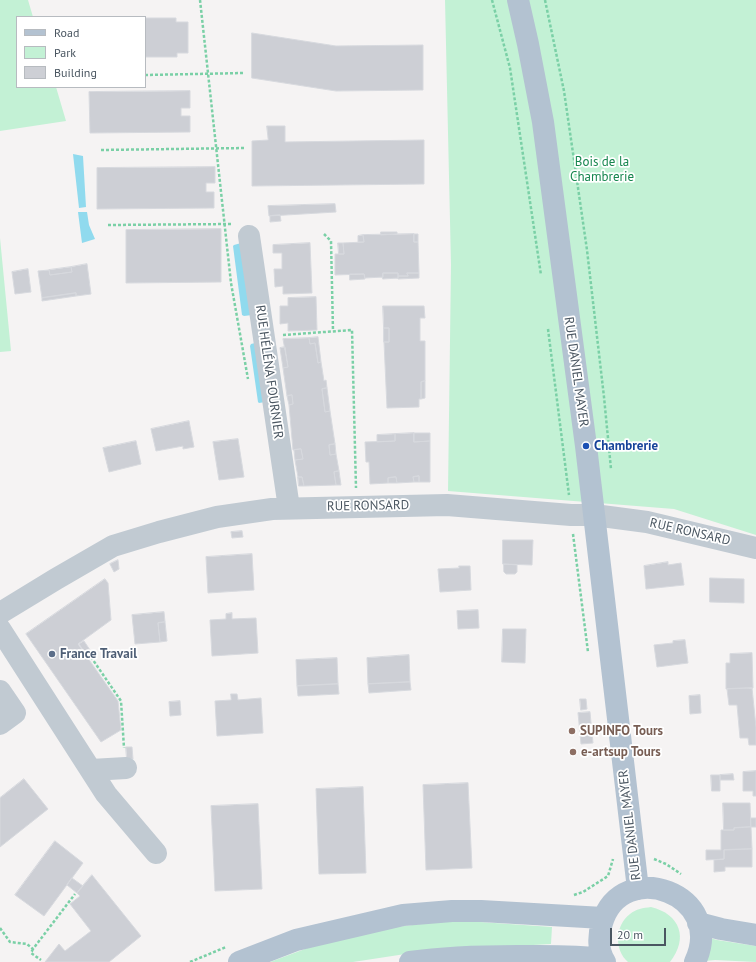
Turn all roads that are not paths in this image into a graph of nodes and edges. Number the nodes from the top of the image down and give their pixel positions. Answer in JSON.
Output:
{"nodes":[{"id":1,"x":518,"y":0,"type":"edge"},
{"id":2,"x":244,"y":230,"type":"road end"},
{"id":3,"x":289,"y":508,"type":"junction"},
{"id":4,"x":594,"y":515,"type":"junction"},
{"id":5,"x":756,"y":548,"type":"edge"},
{"id":6,"x":0,"y":613,"type":"edge"},
{"id":7,"x":0,"y":629,"type":"edge"},
{"id":8,"x":0,"y":691,"type":"edge"},
{"id":9,"x":0,"y":724,"type":"edge"},
{"id":10,"x":126,"y":768,"type":"road end"},
{"id":11,"x":91,"y":770,"type":"junction"},
{"id":12,"x":156,"y":853,"type":"dead end"},
{"id":13,"x":638,"y":889,"type":"junction"},
{"id":14,"x":603,"y":918,"type":"junction"},
{"id":15,"x":698,"y":923,"type":"junction"},
{"id":16,"x":756,"y":935,"type":"edge"},
{"id":17,"x":604,"y":961,"type":"edge"},
{"id":18,"x":239,"y":962,"type":"edge"},
{"id":19,"x":410,"y":962,"type":"edge"},
{"id":20,"x":695,"y":962,"type":"edge"}],
"edges":[{"from":1,"to":4,"type":"main road","name":"RUE DANIEL MAYER"},
{"from":2,"to":3,"type":"street","name":"RUE HÉLÉNA FOURNIER"},
{"from":3,"to":4,"type":"street","name":"RUE RONSARD"},
{"from":3,"to":6,"type":"street","name":"RUE RONSARD"},
{"from":4,"to":5,"type":"street","name":"RUE RONSARD"},
{"from":4,"to":13,"type":"main road","name":"RUE DANIEL MAYER"},
{"from":7,"to":11,"type":"street"},
{"from":8,"to":9,"type":"street"},
{"from":10,"to":11,"type":"street"},
{"from":11,"to":12,"type":"street"},
{"from":13,"to":14,"type":"main road"},
{"from":13,"to":15,"type":"main road"},
{"from":14,"to":17,"type":"main road"},
{"from":14,"to":18,"type":"main road"},
{"from":15,"to":16,"type":"main road"},
{"from":15,"to":20,"type":"main road"},
{"from":17,"to":19,"type":"main road"}]}
